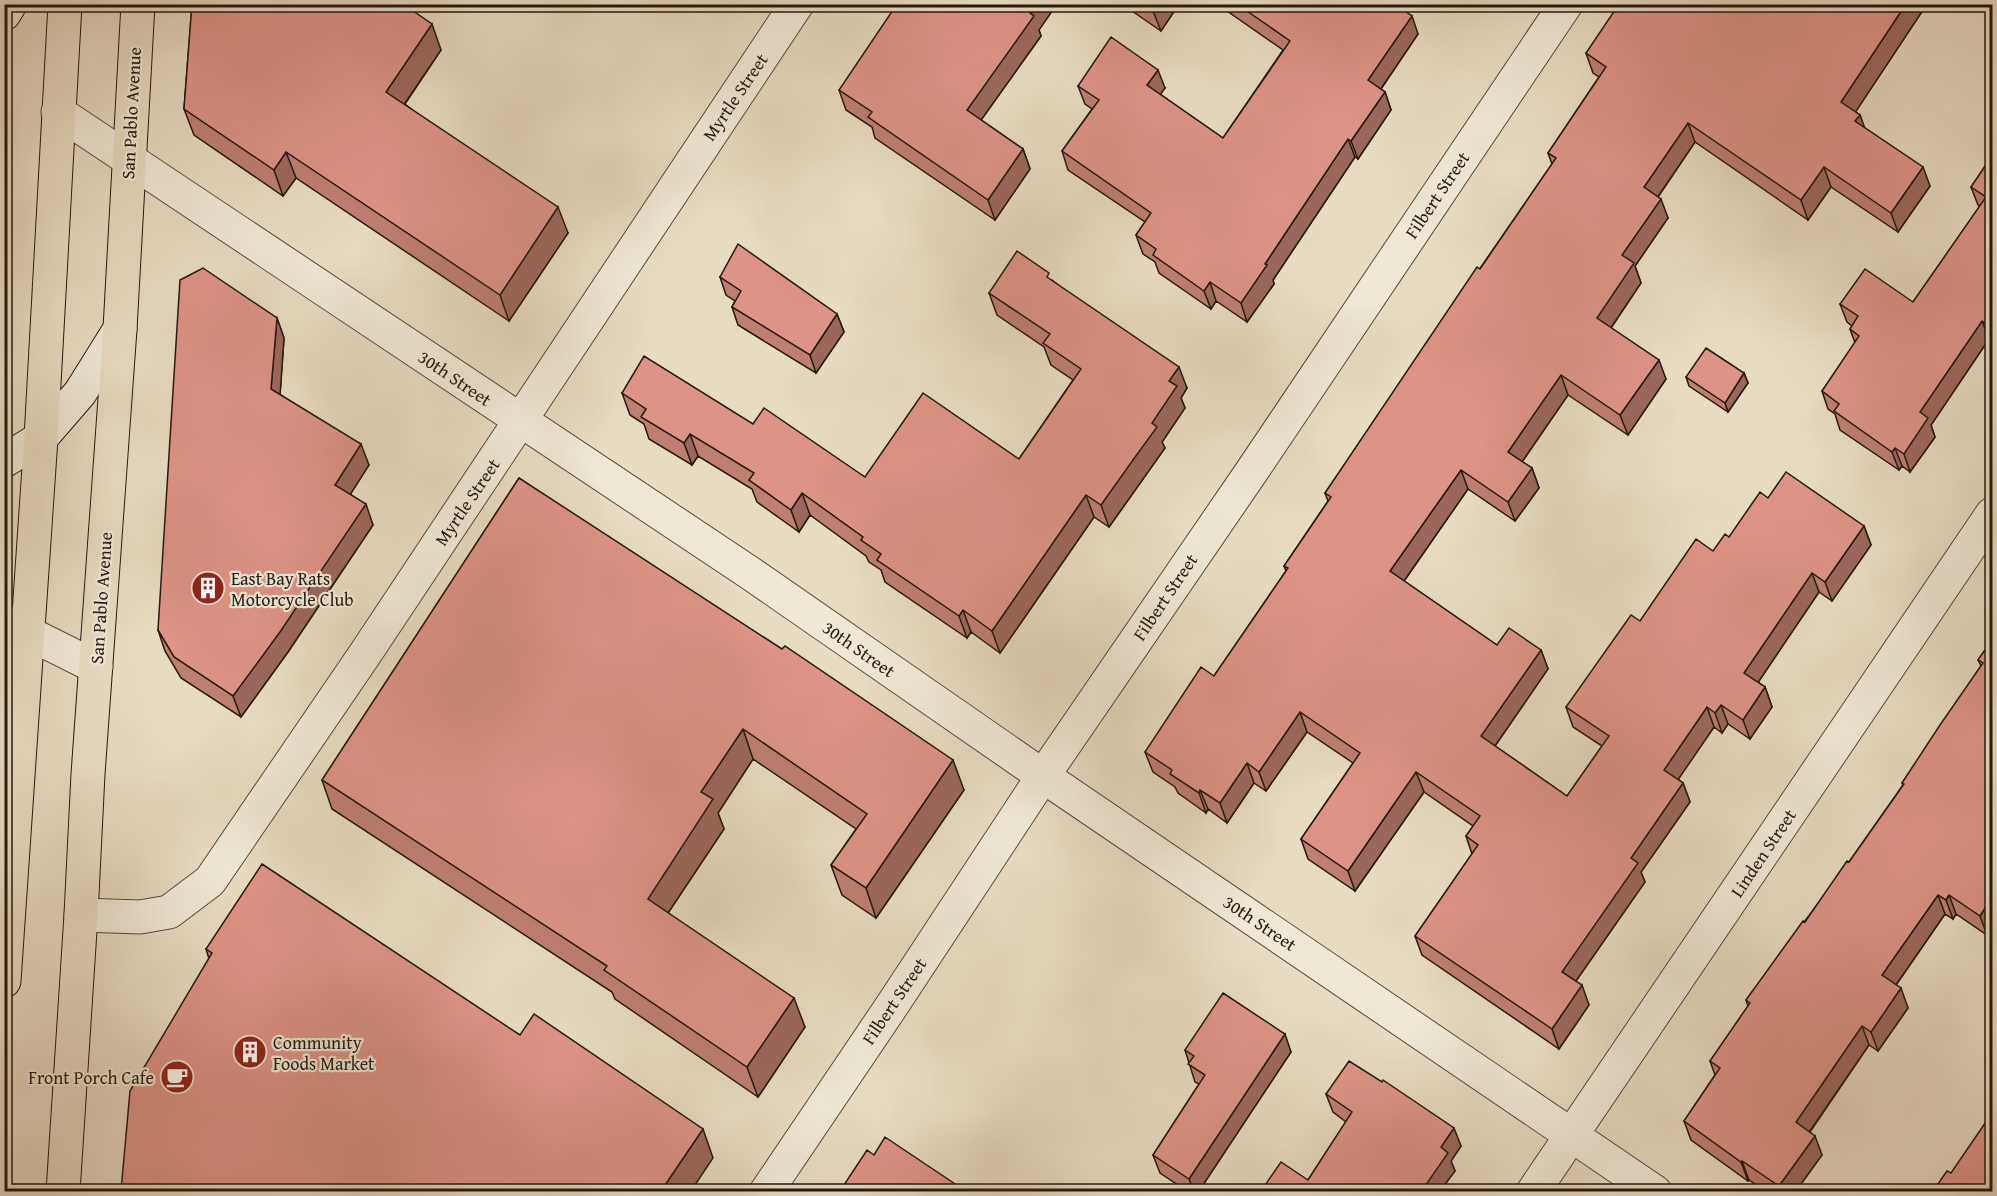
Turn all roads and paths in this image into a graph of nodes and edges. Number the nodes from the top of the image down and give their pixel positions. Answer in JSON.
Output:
{"nodes":[{"id":1,"x":10,"y":4,"type":"edge"},
{"id":2,"x":65,"y":4,"type":"edge"},
{"id":3,"x":138,"y":4,"type":"edge"},
{"id":4,"x":797,"y":4,"type":"edge"},
{"id":5,"x":1566,"y":4,"type":"edge"},
{"id":6,"x":4,"y":14,"type":"edge"},
{"id":7,"x":58,"y":112,"type":"junction"},
{"id":8,"x":128,"y":160,"type":"junction"},
{"id":9,"x":120,"y":329,"type":"junction"},
{"id":10,"x":520,"y":421,"type":"junction"},
{"id":11,"x":41,"y":438,"type":"junction"},
{"id":12,"x":4,"y":461,"type":"edge"},
{"id":13,"x":1992,"y":514,"type":"edge"},
{"id":14,"x":16,"y":627,"type":"edge"},
{"id":15,"x":96,"y":668,"type":"junction"},
{"id":16,"x":1042,"y":776,"type":"junction"},
{"id":17,"x":81,"y":915,"type":"junction"},
{"id":18,"x":4,"y":981,"type":"edge"},
{"id":19,"x":1571,"y":1135,"type":"junction"},
{"id":20,"x":63,"y":1191,"type":"edge"},
{"id":21,"x":766,"y":1191,"type":"edge"},
{"id":22,"x":1533,"y":1191,"type":"edge"},
{"id":23,"x":1655,"y":1191,"type":"edge"}],
"edges":[{"from":1,"to":6,"type":"street"},
{"from":2,"to":7,"type":"main road"},
{"from":3,"to":8,"type":"main road","name":"San Pablo Avenue"},
{"from":4,"to":10,"type":"street","name":"Myrtle Street"},
{"from":5,"to":16,"type":"street","name":"Filbert Street"},
{"from":7,"to":8,"type":"street","name":"30th Street"},
{"from":7,"to":11,"type":"main road"},
{"from":8,"to":9,"type":"main road","name":"San Pablo Avenue"},
{"from":8,"to":10,"type":"street","name":"30th Street"},
{"from":9,"to":11,"type":"street"},
{"from":9,"to":15,"type":"main road","name":"San Pablo Avenue"},
{"from":10,"to":16,"type":"street","name":"30th Street"},
{"from":10,"to":17,"type":"street","name":"Myrtle Street"},
{"from":11,"to":12,"type":"street"},
{"from":11,"to":14,"type":"main road"},
{"from":13,"to":19,"type":"street","name":"Linden Street"},
{"from":14,"to":15,"type":"street"},
{"from":14,"to":18,"type":"main road"},
{"from":15,"to":17,"type":"main road","name":"San Pablo Avenue"},
{"from":16,"to":19,"type":"street","name":"30th Street"},
{"from":16,"to":21,"type":"street","name":"Filbert Street"},
{"from":17,"to":20,"type":"main road","name":"San Pablo Avenue"},
{"from":19,"to":22,"type":"street","name":"Linden Street"},
{"from":19,"to":23,"type":"street","name":"30th Street"}]}
